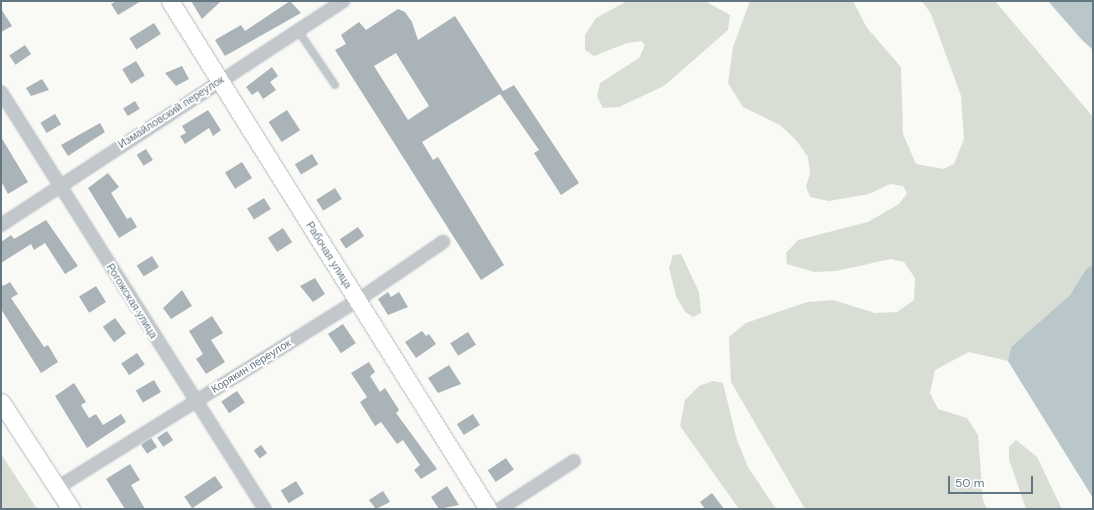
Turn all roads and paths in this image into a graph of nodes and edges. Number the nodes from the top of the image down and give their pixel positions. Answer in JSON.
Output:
{"nodes":[{"id":1,"x":170,"y":1,"type":"edge"},
{"id":2,"x":343,"y":1,"type":"edge"},
{"id":3,"x":299,"y":32,"type":"junction"},
{"id":4,"x":220,"y":80,"type":"junction"},
{"id":5,"x":335,"y":85,"type":"dead end"},
{"id":6,"x":1,"y":92,"type":"edge"},
{"id":7,"x":60,"y":185,"type":"junction"},
{"id":8,"x":1,"y":225,"type":"edge"},
{"id":9,"x":443,"y":242,"type":"dead end"},
{"id":10,"x":358,"y":300,"type":"junction"},
{"id":11,"x":1,"y":402,"type":"edge"},
{"id":12,"x":194,"y":402,"type":"junction"},
{"id":13,"x":574,"y":461,"type":"dead end"},
{"id":14,"x":57,"y":488,"type":"junction"},
{"id":15,"x":71,"y":509,"type":"edge"},
{"id":16,"x":265,"y":509,"type":"edge"},
{"id":17,"x":488,"y":509,"type":"edge"},
{"id":18,"x":500,"y":509,"type":"edge"}],
"edges":[{"from":1,"to":4,"type":"main road","name":"Рабочая улица"},
{"from":2,"to":3,"type":"street","name":"Измайловский переулок"},
{"from":3,"to":4,"type":"street","name":"Измайловский переулок"},
{"from":3,"to":5,"type":"lane"},
{"from":4,"to":7,"type":"street","name":"Измайловский переулок"},
{"from":4,"to":10,"type":"main road","name":"Рабочая улица"},
{"from":6,"to":7,"type":"street","name":"Рогожская улица"},
{"from":7,"to":8,"type":"street","name":"Измайловский переулок"},
{"from":7,"to":12,"type":"street","name":"Рогожская улица"},
{"from":9,"to":10,"type":"street","name":"Корякин переулок"},
{"from":10,"to":12,"type":"street","name":"Корякин переулок"},
{"from":10,"to":17,"type":"main road","name":"Рабочая улица"},
{"from":11,"to":14,"type":"main road"},
{"from":12,"to":14,"type":"street","name":"Корякин переулок"},
{"from":12,"to":16,"type":"street","name":"Рогожская улица"},
{"from":13,"to":18,"type":"street"},
{"from":14,"to":15,"type":"main road"}]}
